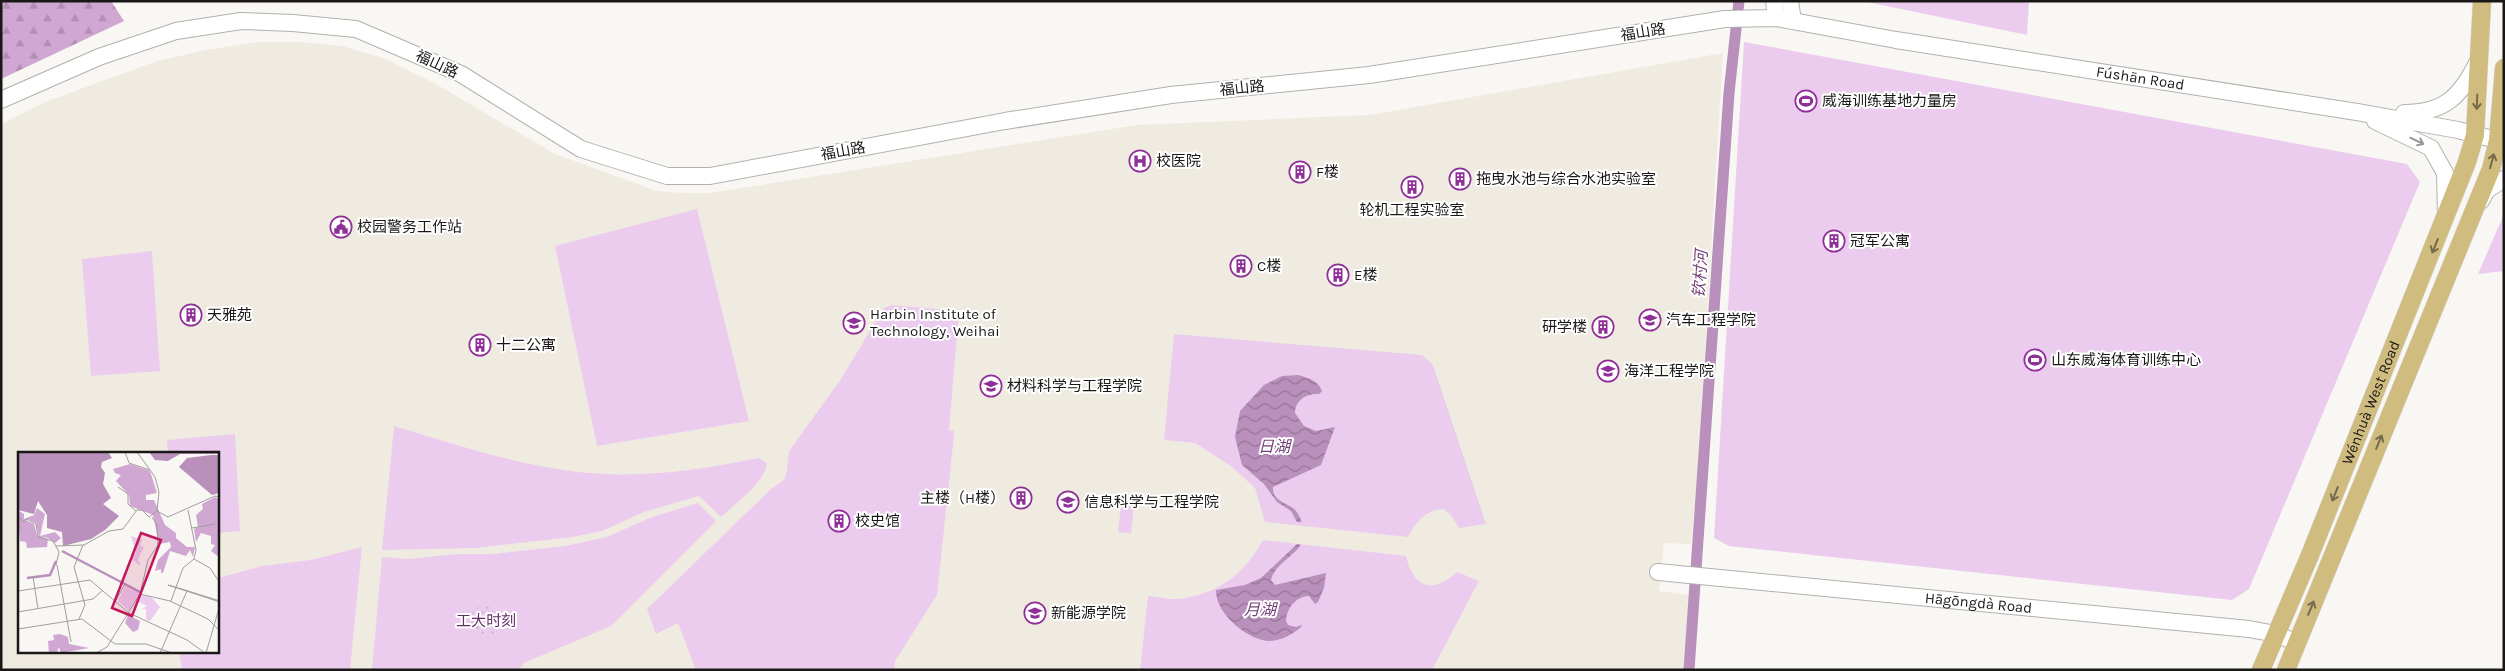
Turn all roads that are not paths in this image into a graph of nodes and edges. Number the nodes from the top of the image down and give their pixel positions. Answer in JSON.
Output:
{"nodes":[{"id":1,"x":1774,"y":1,"type":"edge"},
{"id":2,"x":1790,"y":1,"type":"edge"},
{"id":3,"x":2482,"y":1,"type":"edge"},
{"id":4,"x":1776,"y":18,"type":"junction"},
{"id":5,"x":1745,"y":19,"type":"joint"},
{"id":6,"x":1793,"y":21,"type":"junction"},
{"id":7,"x":2478,"y":61,"type":"junction"},
{"id":8,"x":2504,"y":68,"type":"edge"},
{"id":9,"x":2504,"y":75,"type":"edge"},
{"id":10,"x":1,"y":100,"type":"edge"},
{"id":11,"x":2357,"y":112,"type":"junction"},
{"id":12,"x":2475,"y":135,"type":"junction"},
{"id":13,"x":2501,"y":141,"type":"edge"},
{"id":14,"x":2504,"y":178,"type":"edge"},
{"id":15,"x":2446,"y":219,"type":"junction"},
{"id":16,"x":2468,"y":224,"type":"junction"},
{"id":17,"x":1658,"y":572,"type":"dead end"},
{"id":18,"x":2276,"y":634,"type":"junction"},
{"id":19,"x":2298,"y":643,"type":"junction"},
{"id":20,"x":2261,"y":670,"type":"edge"},
{"id":21,"x":2286,"y":670,"type":"edge"}],
"edges":[{"from":1,"to":4,"type":"main road"},
{"from":2,"to":6,"type":"main road"},
{"from":3,"to":7,"type":"main road","name":"Wénhuà West Road"},
{"from":4,"to":5,"type":"main road","name":"Fúshān Road"},
{"from":4,"to":6,"type":"main road","name":"Fúshān Road"},
{"from":5,"to":10,"type":"main road","name":"福山路"},
{"from":6,"to":11,"type":"main road","name":"Fúshān Road"},
{"from":7,"to":11,"type":"main road"},
{"from":7,"to":12,"type":"main road","name":"Wénhuà West Road","one_way":true},
{"from":8,"to":9,"type":"main road","name":"Wénhuà West Road"},
{"from":9,"to":13,"type":"main road","name":"Wénhuà West Road"},
{"from":11,"to":12,"type":"main road","name":"Fúshān Road"},
{"from":11,"to":15,"type":"main road","one_way":true},
{"from":12,"to":13,"type":"main road","name":"Fúshān Road"},
{"from":12,"to":15,"type":"main road","name":"Wénhuà West Road"},
{"from":16,"to":13,"type":"main road","name":"Wénhuà West Road","one_way":true},
{"from":14,"to":16,"type":"main road"},
{"from":15,"to":18,"type":"main road","name":"Wénhuà West Road","one_way":true},
{"from":19,"to":16,"type":"main road","name":"Wénhuà West Road","one_way":true},
{"from":17,"to":18,"type":"main road","name":"Hāgōngdà Road"},
{"from":18,"to":19,"type":"main road","name":"Hāgōngdà Road"},
{"from":18,"to":20,"type":"main road","name":"Wénhuà West Road"},
{"from":19,"to":21,"type":"main road","name":"Wénhuà West Road"}]}
